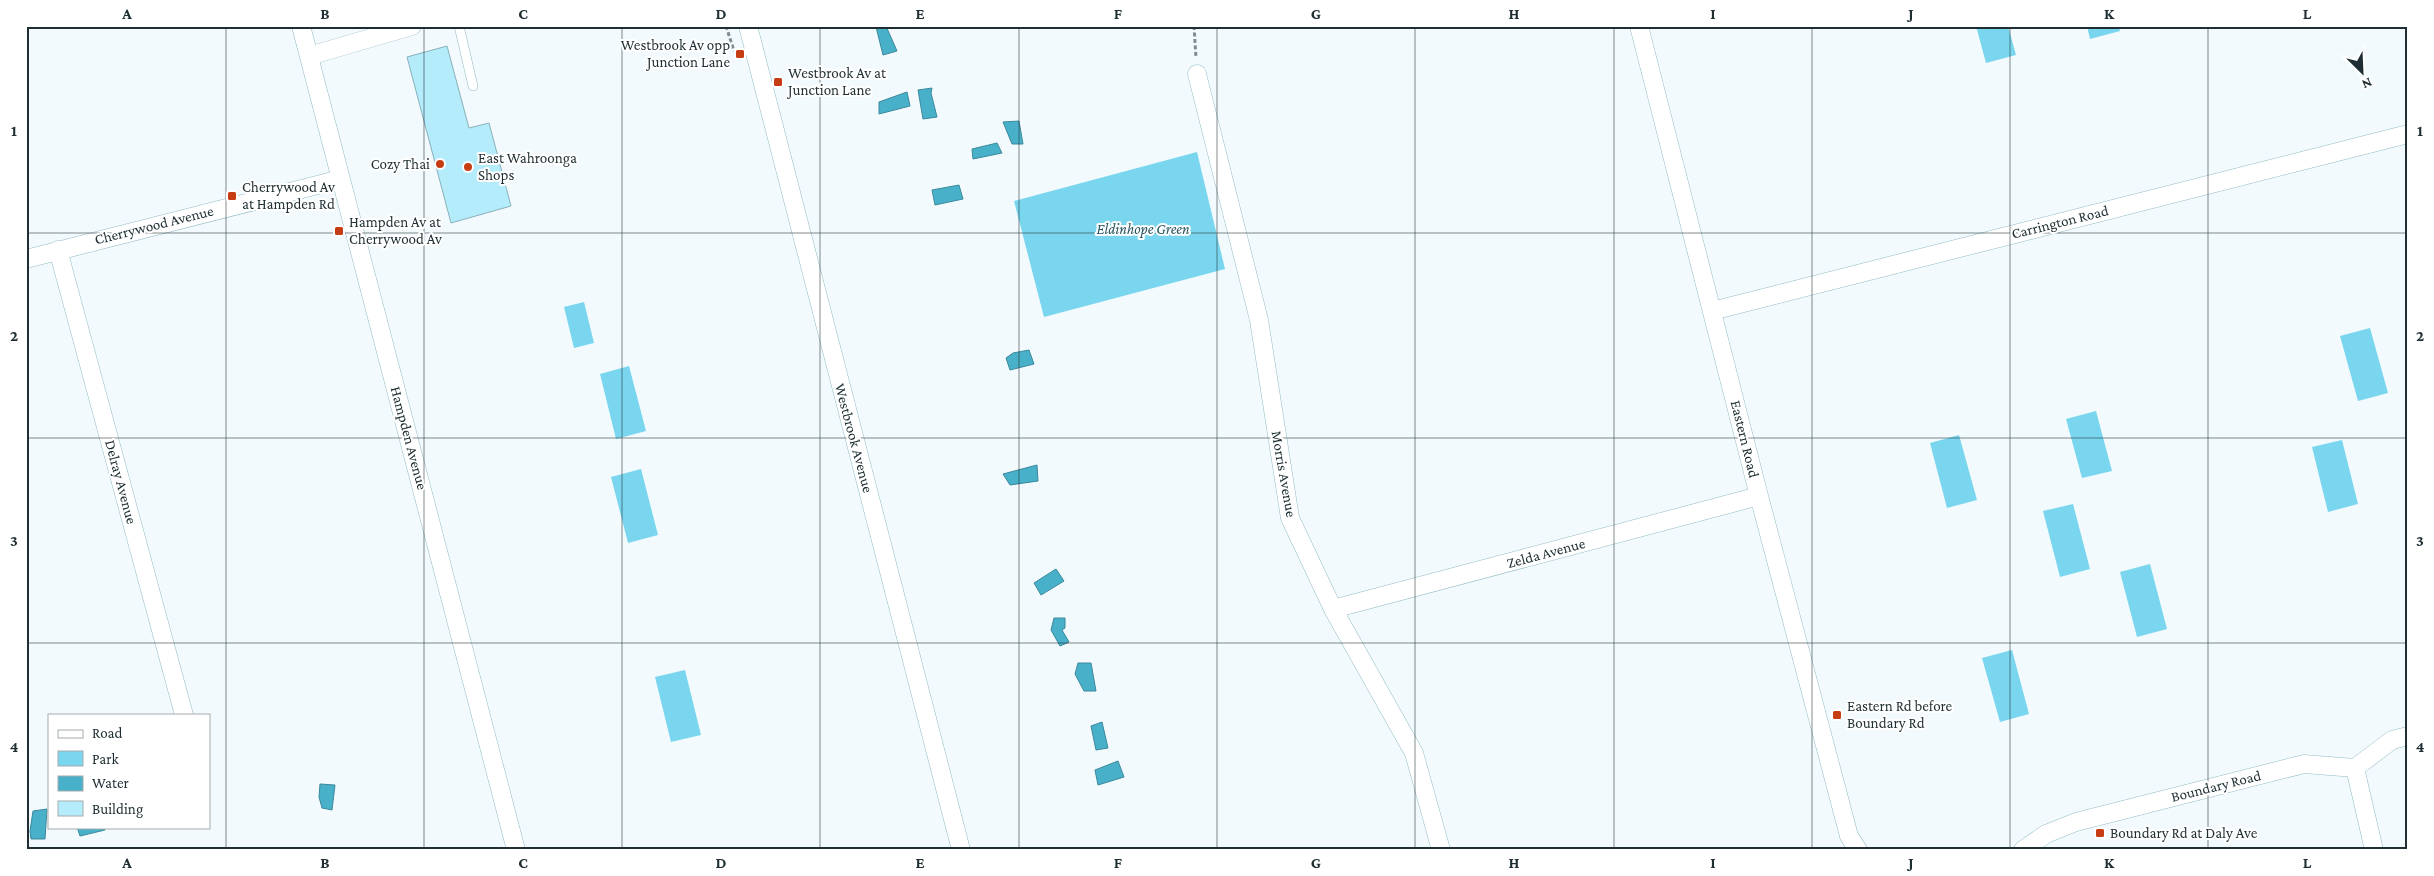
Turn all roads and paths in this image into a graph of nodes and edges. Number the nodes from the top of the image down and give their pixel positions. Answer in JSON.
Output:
{"nodes":[{"id":1,"x":301,"y":26,"type":"edge"},
{"id":2,"x":412,"y":26,"type":"edge"},
{"id":3,"x":459,"y":26,"type":"edge"},
{"id":4,"x":748,"y":26,"type":"edge"},
{"id":5,"x":1194,"y":26,"type":"edge"},
{"id":6,"x":1638,"y":26,"type":"edge"},
{"id":7,"x":309,"y":56,"type":"junction"},
{"id":8,"x":1197,"y":74,"type":"joint"},
{"id":9,"x":473,"y":86,"type":"dead end"},
{"id":10,"x":2408,"y":134,"type":"edge"},
{"id":11,"x":341,"y":179,"type":"junction"},
{"id":12,"x":58,"y":250,"type":"junction"},
{"id":13,"x":26,"y":259,"type":"edge"},
{"id":14,"x":1712,"y":311,"type":"junction"},
{"id":15,"x":1759,"y":496,"type":"junction"},
{"id":16,"x":1333,"y":610,"type":"junction"},
{"id":17,"x":184,"y":714,"type":"edge"},
{"id":18,"x":2408,"y":736,"type":"edge"},
{"id":19,"x":2355,"y":768,"type":"junction"},
{"id":20,"x":516,"y":850,"type":"edge"},
{"id":21,"x":961,"y":850,"type":"edge"},
{"id":22,"x":1441,"y":850,"type":"edge"},
{"id":23,"x":1858,"y":850,"type":"edge"},
{"id":24,"x":2022,"y":850,"type":"edge"},
{"id":25,"x":2374,"y":850,"type":"edge"}],
"edges":[{"from":1,"to":7,"type":"street","name":"Hampden Avenue"},
{"from":2,"to":7,"type":"street"},
{"from":3,"to":9,"type":"lane"},
{"from":4,"to":21,"type":"street","name":"Westbrook Avenue"},
{"from":5,"to":8,"type":"path"},
{"from":6,"to":14,"type":"street","name":"Eastern Road"},
{"from":7,"to":11,"type":"street","name":"Hampden Avenue"},
{"from":8,"to":16,"type":"street","name":"Morris Avenue"},
{"from":10,"to":14,"type":"street","name":"Carrington Road"},
{"from":11,"to":12,"type":"street","name":"Cherrywood Avenue"},
{"from":11,"to":20,"type":"street","name":"Hampden Avenue"},
{"from":12,"to":13,"type":"street","name":"Cherrywood Avenue"},
{"from":12,"to":17,"type":"street","name":"Delray Avenue"},
{"from":14,"to":15,"type":"street","name":"Eastern Road"},
{"from":15,"to":16,"type":"street","name":"Zelda Avenue"},
{"from":15,"to":23,"type":"street","name":"Eastern Road"},
{"from":16,"to":22,"type":"street","name":"Morris Avenue"},
{"from":18,"to":19,"type":"street"},
{"from":19,"to":24,"type":"street","name":"Boundary Road"},
{"from":19,"to":25,"type":"street"}]}
